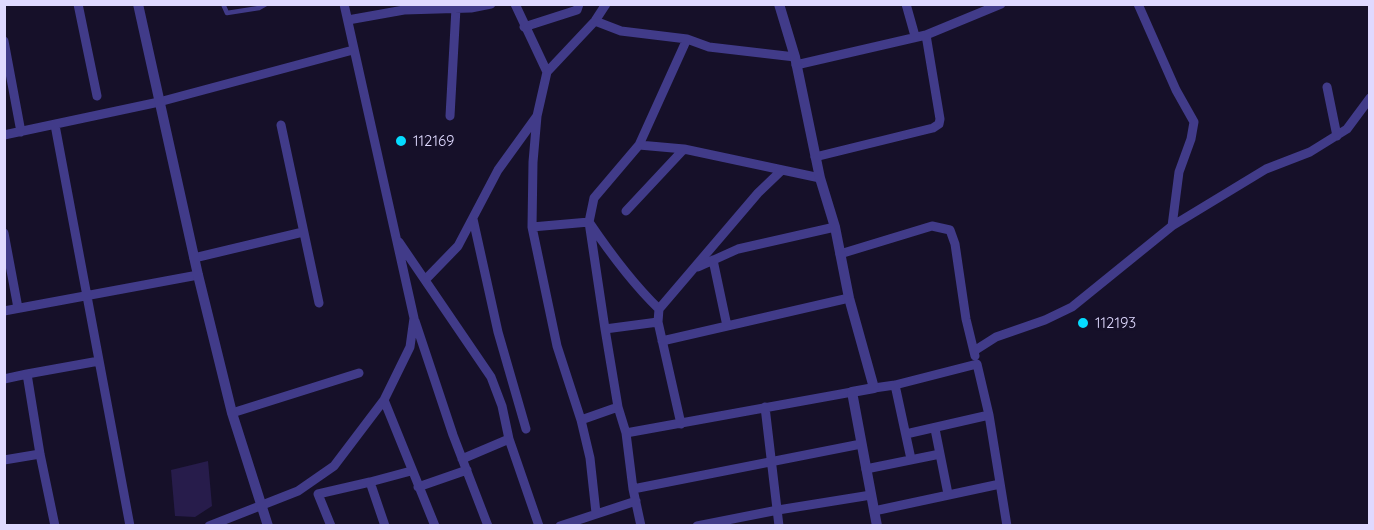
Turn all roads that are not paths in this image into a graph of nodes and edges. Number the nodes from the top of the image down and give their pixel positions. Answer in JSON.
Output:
{"nodes":[{"id":1,"x":78,"y":4,"type":"edge"},
{"id":2,"x":138,"y":4,"type":"edge"},
{"id":3,"x":223,"y":4,"type":"edge"},
{"id":4,"x":266,"y":4,"type":"edge"},
{"id":5,"x":344,"y":4,"type":"edge"},
{"id":6,"x":491,"y":4,"type":"edge"},
{"id":7,"x":515,"y":4,"type":"edge"},
{"id":8,"x":579,"y":4,"type":"edge"},
{"id":9,"x":606,"y":4,"type":"edge"},
{"id":10,"x":780,"y":4,"type":"edge"},
{"id":11,"x":906,"y":4,"type":"edge"},
{"id":12,"x":1001,"y":4,"type":"edge"},
{"id":13,"x":1138,"y":4,"type":"edge"},
{"id":14,"x":456,"y":8,"type":"junction"},
{"id":15,"x":988,"y":8,"type":"edge"},
{"id":16,"x":348,"y":20,"type":"junction"},
{"id":17,"x":596,"y":21,"type":"junction"},
{"id":18,"x":524,"y":27,"type":"junction"},
{"id":19,"x":926,"y":35,"type":"junction"},
{"id":20,"x":915,"y":36,"type":"junction"},
{"id":21,"x":687,"y":39,"type":"junction"},
{"id":22,"x":5,"y":47,"type":"edge"},
{"id":23,"x":353,"y":50,"type":"junction"},
{"id":24,"x":795,"y":61,"type":"junction"},
{"id":25,"x":547,"y":72,"type":"junction"},
{"id":26,"x":1327,"y":87,"type":"dead end"},
{"id":27,"x":97,"y":96,"type":"dead end"},
{"id":28,"x":1370,"y":98,"type":"edge"},
{"id":29,"x":159,"y":102,"type":"junction"},
{"id":30,"x":450,"y":116,"type":"dead end"},
{"id":31,"x":537,"y":116,"type":"junction"},
{"id":32,"x":55,"y":125,"type":"junction"},
{"id":33,"x":281,"y":125,"type":"dead end"},
{"id":34,"x":21,"y":132,"type":"junction"},
{"id":35,"x":4,"y":135,"type":"edge"},
{"id":36,"x":1337,"y":136,"type":"junction"},
{"id":37,"x":639,"y":145,"type":"junction"},
{"id":38,"x":684,"y":149,"type":"junction"},
{"id":39,"x":816,"y":157,"type":"junction"},
{"id":40,"x":782,"y":170,"type":"junction"},
{"id":41,"x":820,"y":178,"type":"junction"},
{"id":42,"x":626,"y":211,"type":"dead end"},
{"id":43,"x":473,"y":219,"type":"junction"},
{"id":44,"x":589,"y":222,"type":"junction"},
{"id":45,"x":1172,"y":226,"type":"junction"},
{"id":46,"x":532,"y":227,"type":"junction"},
{"id":47,"x":835,"y":227,"type":"junction"},
{"id":48,"x":303,"y":232,"type":"junction"},
{"id":49,"x":4,"y":233,"type":"edge"},
{"id":50,"x":395,"y":237,"type":"junction"},
{"id":51,"x":840,"y":254,"type":"junction"},
{"id":52,"x":194,"y":258,"type":"junction"},
{"id":53,"x":713,"y":260,"type":"junction"},
{"id":54,"x":693,"y":269,"type":"junction"},
{"id":55,"x":198,"y":275,"type":"junction"},
{"id":56,"x":426,"y":279,"type":"junction"},
{"id":57,"x":87,"y":295,"type":"junction"},
{"id":58,"x":849,"y":298,"type":"junction"},
{"id":59,"x":319,"y":303,"type":"dead end"},
{"id":60,"x":18,"y":308,"type":"junction"},
{"id":61,"x":659,"y":309,"type":"junction"},
{"id":62,"x":4,"y":311,"type":"edge"},
{"id":63,"x":414,"y":318,"type":"junction"},
{"id":64,"x":658,"y":322,"type":"junction"},
{"id":65,"x":727,"y":326,"type":"junction"},
{"id":66,"x":605,"y":329,"type":"junction"},
{"id":67,"x":662,"y":341,"type":"junction"},
{"id":68,"x":974,"y":351,"type":"junction"},
{"id":69,"x":99,"y":361,"type":"junction"},
{"id":70,"x":977,"y":364,"type":"junction"},
{"id":71,"x":359,"y":373,"type":"dead end"},
{"id":72,"x":27,"y":374,"type":"junction"},
{"id":73,"x":4,"y":379,"type":"edge"},
{"id":74,"x":896,"y":385,"type":"junction"},
{"id":75,"x":874,"y":388,"type":"junction"},
{"id":76,"x":852,"y":392,"type":"junction"},
{"id":77,"x":384,"y":400,"type":"junction"},
{"id":78,"x":618,"y":407,"type":"junction"},
{"id":79,"x":765,"y":407,"type":"junction"},
{"id":80,"x":232,"y":412,"type":"junction"},
{"id":81,"x":988,"y":416,"type":"junction"},
{"id":82,"x":580,"y":420,"type":"junction"},
{"id":83,"x":681,"y":424,"type":"junction"},
{"id":84,"x":526,"y":429,"type":"dead end"},
{"id":85,"x":936,"y":429,"type":"junction"},
{"id":86,"x":626,"y":433,"type":"junction"},
{"id":87,"x":906,"y":434,"type":"junction"},
{"id":88,"x":508,"y":439,"type":"junction"},
{"id":89,"x":861,"y":444,"type":"junction"},
{"id":90,"x":40,"y":454,"type":"junction"},
{"id":91,"x":940,"y":454,"type":"junction"},
{"id":92,"x":462,"y":459,"type":"junction"},
{"id":93,"x":911,"y":459,"type":"junction"},
{"id":94,"x":4,"y":460,"type":"edge"},
{"id":95,"x":772,"y":462,"type":"junction"},
{"id":96,"x":866,"y":469,"type":"junction"},
{"id":97,"x":467,"y":470,"type":"junction"},
{"id":98,"x":411,"y":471,"type":"junction"},
{"id":99,"x":370,"y":482,"type":"junction"},
{"id":100,"x":1000,"y":484,"type":"junction"},
{"id":101,"x":418,"y":487,"type":"junction"},
{"id":102,"x":633,"y":489,"type":"junction"},
{"id":103,"x":298,"y":491,"type":"junction"},
{"id":104,"x":318,"y":494,"type":"junction"},
{"id":105,"x":948,"y":494,"type":"junction"},
{"id":106,"x":871,"y":495,"type":"junction"},
{"id":107,"x":636,"y":501,"type":"junction"},
{"id":108,"x":261,"y":504,"type":"junction"},
{"id":109,"x":778,"y":510,"type":"junction"},
{"id":110,"x":874,"y":511,"type":"junction"},
{"id":111,"x":596,"y":513,"type":"junction"},
{"id":112,"x":55,"y":525,"type":"edge"},
{"id":113,"x":130,"y":525,"type":"edge"},
{"id":114,"x":209,"y":525,"type":"edge"},
{"id":115,"x":268,"y":525,"type":"edge"},
{"id":116,"x":331,"y":525,"type":"edge"},
{"id":117,"x":385,"y":525,"type":"edge"},
{"id":118,"x":435,"y":525,"type":"edge"},
{"id":119,"x":488,"y":525,"type":"edge"},
{"id":120,"x":539,"y":525,"type":"edge"},
{"id":121,"x":560,"y":525,"type":"edge"},
{"id":122,"x":641,"y":525,"type":"edge"},
{"id":123,"x":697,"y":525,"type":"edge"},
{"id":124,"x":779,"y":525,"type":"edge"},
{"id":125,"x":877,"y":525,"type":"edge"},
{"id":126,"x":1007,"y":525,"type":"edge"}],
"edges":[{"from":1,"to":27,"type":"street"},
{"from":2,"to":29,"type":"street"},
{"from":3,"to":4,"type":"lane"},
{"from":5,"to":16,"type":"street"},
{"from":6,"to":14,"type":"street"},
{"from":7,"to":18,"type":"street"},
{"from":8,"to":18,"type":"street"},
{"from":9,"to":17,"type":"street"},
{"from":10,"to":24,"type":"street"},
{"from":11,"to":20,"type":"street"},
{"from":12,"to":15,"type":"street"},
{"from":13,"to":45,"type":"street"},
{"from":14,"to":16,"type":"street"},
{"from":14,"to":30,"type":"street"},
{"from":15,"to":19,"type":"street"},
{"from":16,"to":23,"type":"street"},
{"from":17,"to":21,"type":"street"},
{"from":17,"to":25,"type":"street"},
{"from":18,"to":25,"type":"street"},
{"from":19,"to":20,"type":"street"},
{"from":19,"to":39,"type":"street"},
{"from":20,"to":24,"type":"street"},
{"from":21,"to":24,"type":"street"},
{"from":21,"to":37,"type":"street"},
{"from":22,"to":34,"type":"street"},
{"from":23,"to":29,"type":"street"},
{"from":23,"to":50,"type":"street"},
{"from":24,"to":39,"type":"street"},
{"from":25,"to":31,"type":"street"},
{"from":26,"to":36,"type":"street"},
{"from":28,"to":36,"type":"street"},
{"from":29,"to":32,"type":"street"},
{"from":29,"to":52,"type":"street"},
{"from":31,"to":43,"type":"street"},
{"from":31,"to":46,"type":"street"},
{"from":32,"to":34,"type":"street"},
{"from":32,"to":57,"type":"street"},
{"from":33,"to":48,"type":"street"},
{"from":34,"to":35,"type":"street"},
{"from":36,"to":45,"type":"street"},
{"from":37,"to":38,"type":"street"},
{"from":37,"to":44,"type":"street"},
{"from":38,"to":40,"type":"street"},
{"from":38,"to":42,"type":"street"},
{"from":39,"to":41,"type":"street"},
{"from":40,"to":41,"type":"street"},
{"from":40,"to":54,"type":"street"},
{"from":41,"to":47,"type":"street"},
{"from":43,"to":56,"type":"street"},
{"from":43,"to":84,"type":"street"},
{"from":44,"to":46,"type":"street"},
{"from":44,"to":61,"type":"street"},
{"from":44,"to":66,"type":"street"},
{"from":45,"to":68,"type":"street"},
{"from":46,"to":82,"type":"street"},
{"from":47,"to":51,"type":"street"},
{"from":47,"to":53,"type":"street"},
{"from":48,"to":52,"type":"street"},
{"from":48,"to":59,"type":"street"},
{"from":49,"to":60,"type":"street"},
{"from":50,"to":56,"type":"street"},
{"from":50,"to":63,"type":"street"},
{"from":51,"to":58,"type":"street"},
{"from":51,"to":68,"type":"street"},
{"from":52,"to":55,"type":"street"},
{"from":53,"to":54,"type":"street"},
{"from":53,"to":65,"type":"street"},
{"from":54,"to":61,"type":"street"},
{"from":55,"to":57,"type":"street"},
{"from":55,"to":80,"type":"street"},
{"from":56,"to":88,"type":"street"},
{"from":57,"to":60,"type":"street"},
{"from":57,"to":69,"type":"street"},
{"from":58,"to":65,"type":"street"},
{"from":58,"to":75,"type":"street"},
{"from":60,"to":62,"type":"street"},
{"from":61,"to":64,"type":"street"},
{"from":63,"to":77,"type":"street"},
{"from":63,"to":92,"type":"street"},
{"from":64,"to":66,"type":"street"},
{"from":64,"to":67,"type":"street"},
{"from":65,"to":67,"type":"street"},
{"from":66,"to":78,"type":"street"},
{"from":67,"to":83,"type":"street"},
{"from":68,"to":70,"type":"street"},
{"from":69,"to":72,"type":"street"},
{"from":69,"to":113,"type":"street"},
{"from":70,"to":74,"type":"street"},
{"from":70,"to":81,"type":"street"},
{"from":71,"to":80,"type":"street"},
{"from":72,"to":73,"type":"street"},
{"from":72,"to":90,"type":"street"},
{"from":74,"to":75,"type":"street"},
{"from":74,"to":87,"type":"street"},
{"from":75,"to":76,"type":"street"},
{"from":76,"to":79,"type":"street"},
{"from":76,"to":89,"type":"street"},
{"from":77,"to":98,"type":"street"},
{"from":77,"to":103,"type":"street"},
{"from":78,"to":82,"type":"street"},
{"from":78,"to":86,"type":"street"},
{"from":79,"to":83,"type":"street"},
{"from":79,"to":95,"type":"street"},
{"from":80,"to":108,"type":"street"},
{"from":81,"to":85,"type":"street"},
{"from":81,"to":100,"type":"street"},
{"from":82,"to":111,"type":"street"},
{"from":83,"to":86,"type":"street"},
{"from":85,"to":87,"type":"street"},
{"from":85,"to":91,"type":"street"},
{"from":86,"to":102,"type":"street"},
{"from":87,"to":93,"type":"street"},
{"from":88,"to":92,"type":"street"},
{"from":88,"to":120,"type":"street"},
{"from":89,"to":95,"type":"street"},
{"from":89,"to":96,"type":"street"},
{"from":90,"to":94,"type":"street"},
{"from":90,"to":112,"type":"street"},
{"from":91,"to":93,"type":"street"},
{"from":91,"to":105,"type":"street"},
{"from":92,"to":97,"type":"street"},
{"from":93,"to":96,"type":"street"},
{"from":95,"to":102,"type":"street"},
{"from":95,"to":109,"type":"street"},
{"from":96,"to":106,"type":"street"},
{"from":97,"to":101,"type":"street"},
{"from":97,"to":119,"type":"street"},
{"from":98,"to":99,"type":"street"},
{"from":98,"to":101,"type":"street"},
{"from":99,"to":104,"type":"street"},
{"from":99,"to":117,"type":"street"},
{"from":100,"to":105,"type":"street"},
{"from":100,"to":126,"type":"street"},
{"from":101,"to":118,"type":"street"},
{"from":102,"to":107,"type":"street"},
{"from":103,"to":104,"type":"street"},
{"from":103,"to":108,"type":"street"},
{"from":104,"to":116,"type":"street"},
{"from":105,"to":110,"type":"street"},
{"from":106,"to":109,"type":"street"},
{"from":106,"to":110,"type":"street"},
{"from":107,"to":111,"type":"street"},
{"from":107,"to":122,"type":"street"},
{"from":108,"to":114,"type":"street"},
{"from":108,"to":115,"type":"street"},
{"from":109,"to":123,"type":"street"},
{"from":109,"to":124,"type":"street"},
{"from":110,"to":125,"type":"street"},
{"from":111,"to":121,"type":"street"}]}
